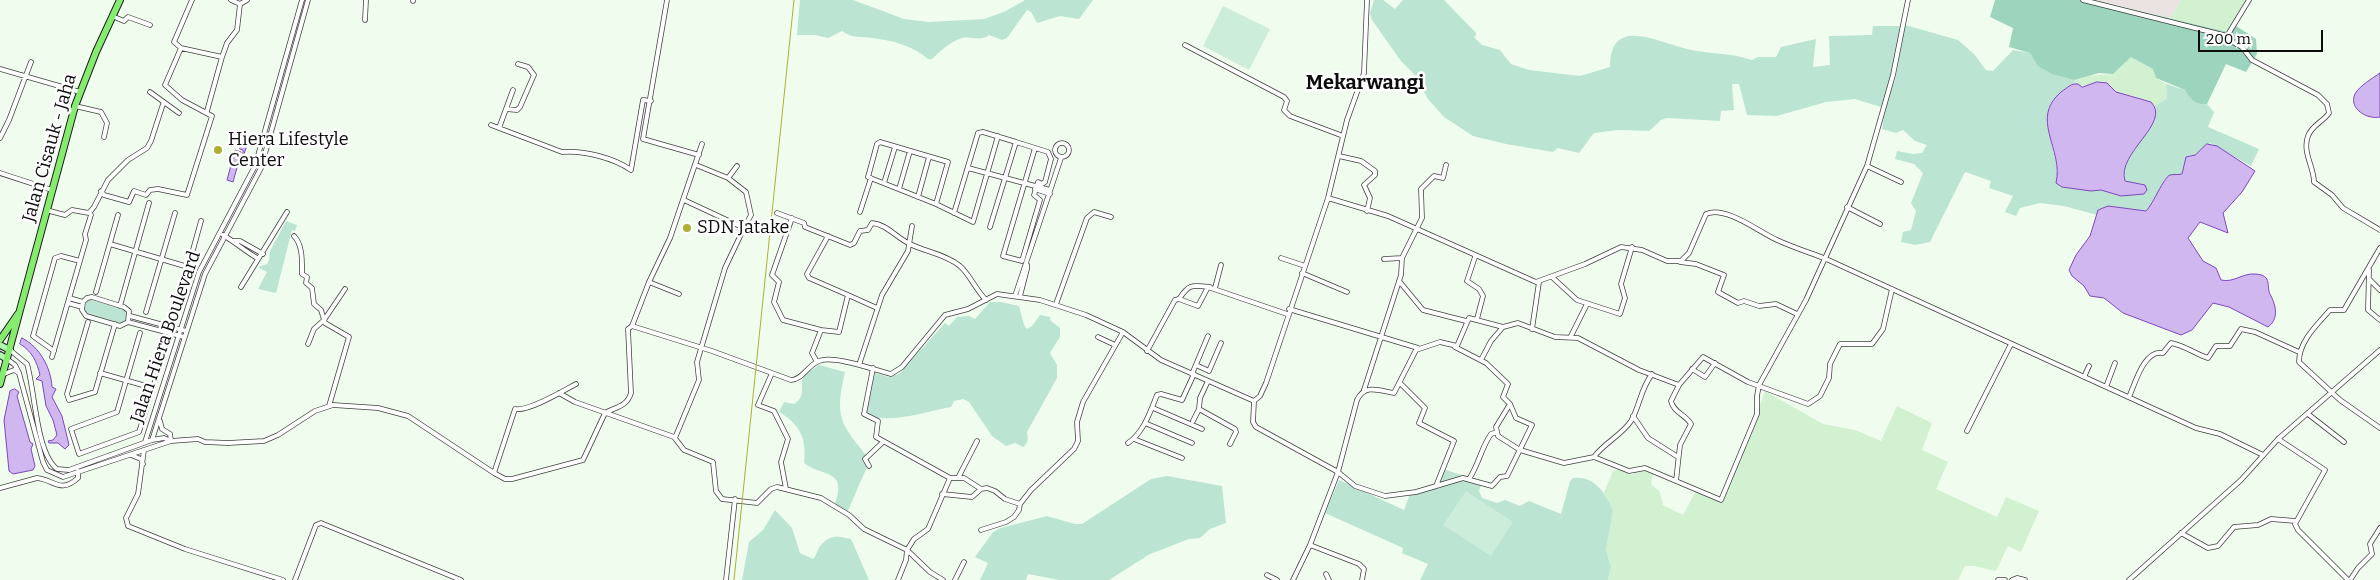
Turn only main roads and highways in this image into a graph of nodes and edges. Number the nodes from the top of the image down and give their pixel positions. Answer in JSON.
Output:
{"nodes":[{"id":1,"x":120,"y":0,"type":"edge"},
{"id":2,"x":21,"y":309,"type":"junction"},
{"id":3,"x":0,"y":340,"type":"edge"},
{"id":4,"x":0,"y":345,"type":"edge"},
{"id":5,"x":10,"y":350,"type":"junction"},
{"id":6,"x":0,"y":355,"type":"edge"},
{"id":7,"x":7,"y":359,"type":"junction"},
{"id":8,"x":0,"y":384,"type":"edge"}],
"edges":[{"from":1,"to":2,"type":"main road","name":"Jalan Cisauk - Jaha"},
{"from":2,"to":3,"type":"main road"},
{"from":2,"to":5,"type":"main road","name":"Jalan Cisauk - Jaha"},
{"from":4,"to":5,"type":"main road"},
{"from":5,"to":7,"type":"main road","name":"Jalan Cisauk - Jaha"},
{"from":6,"to":7,"type":"main road"},
{"from":7,"to":8,"type":"main road","name":"Jalan Cisauk - Jaha"}]}
